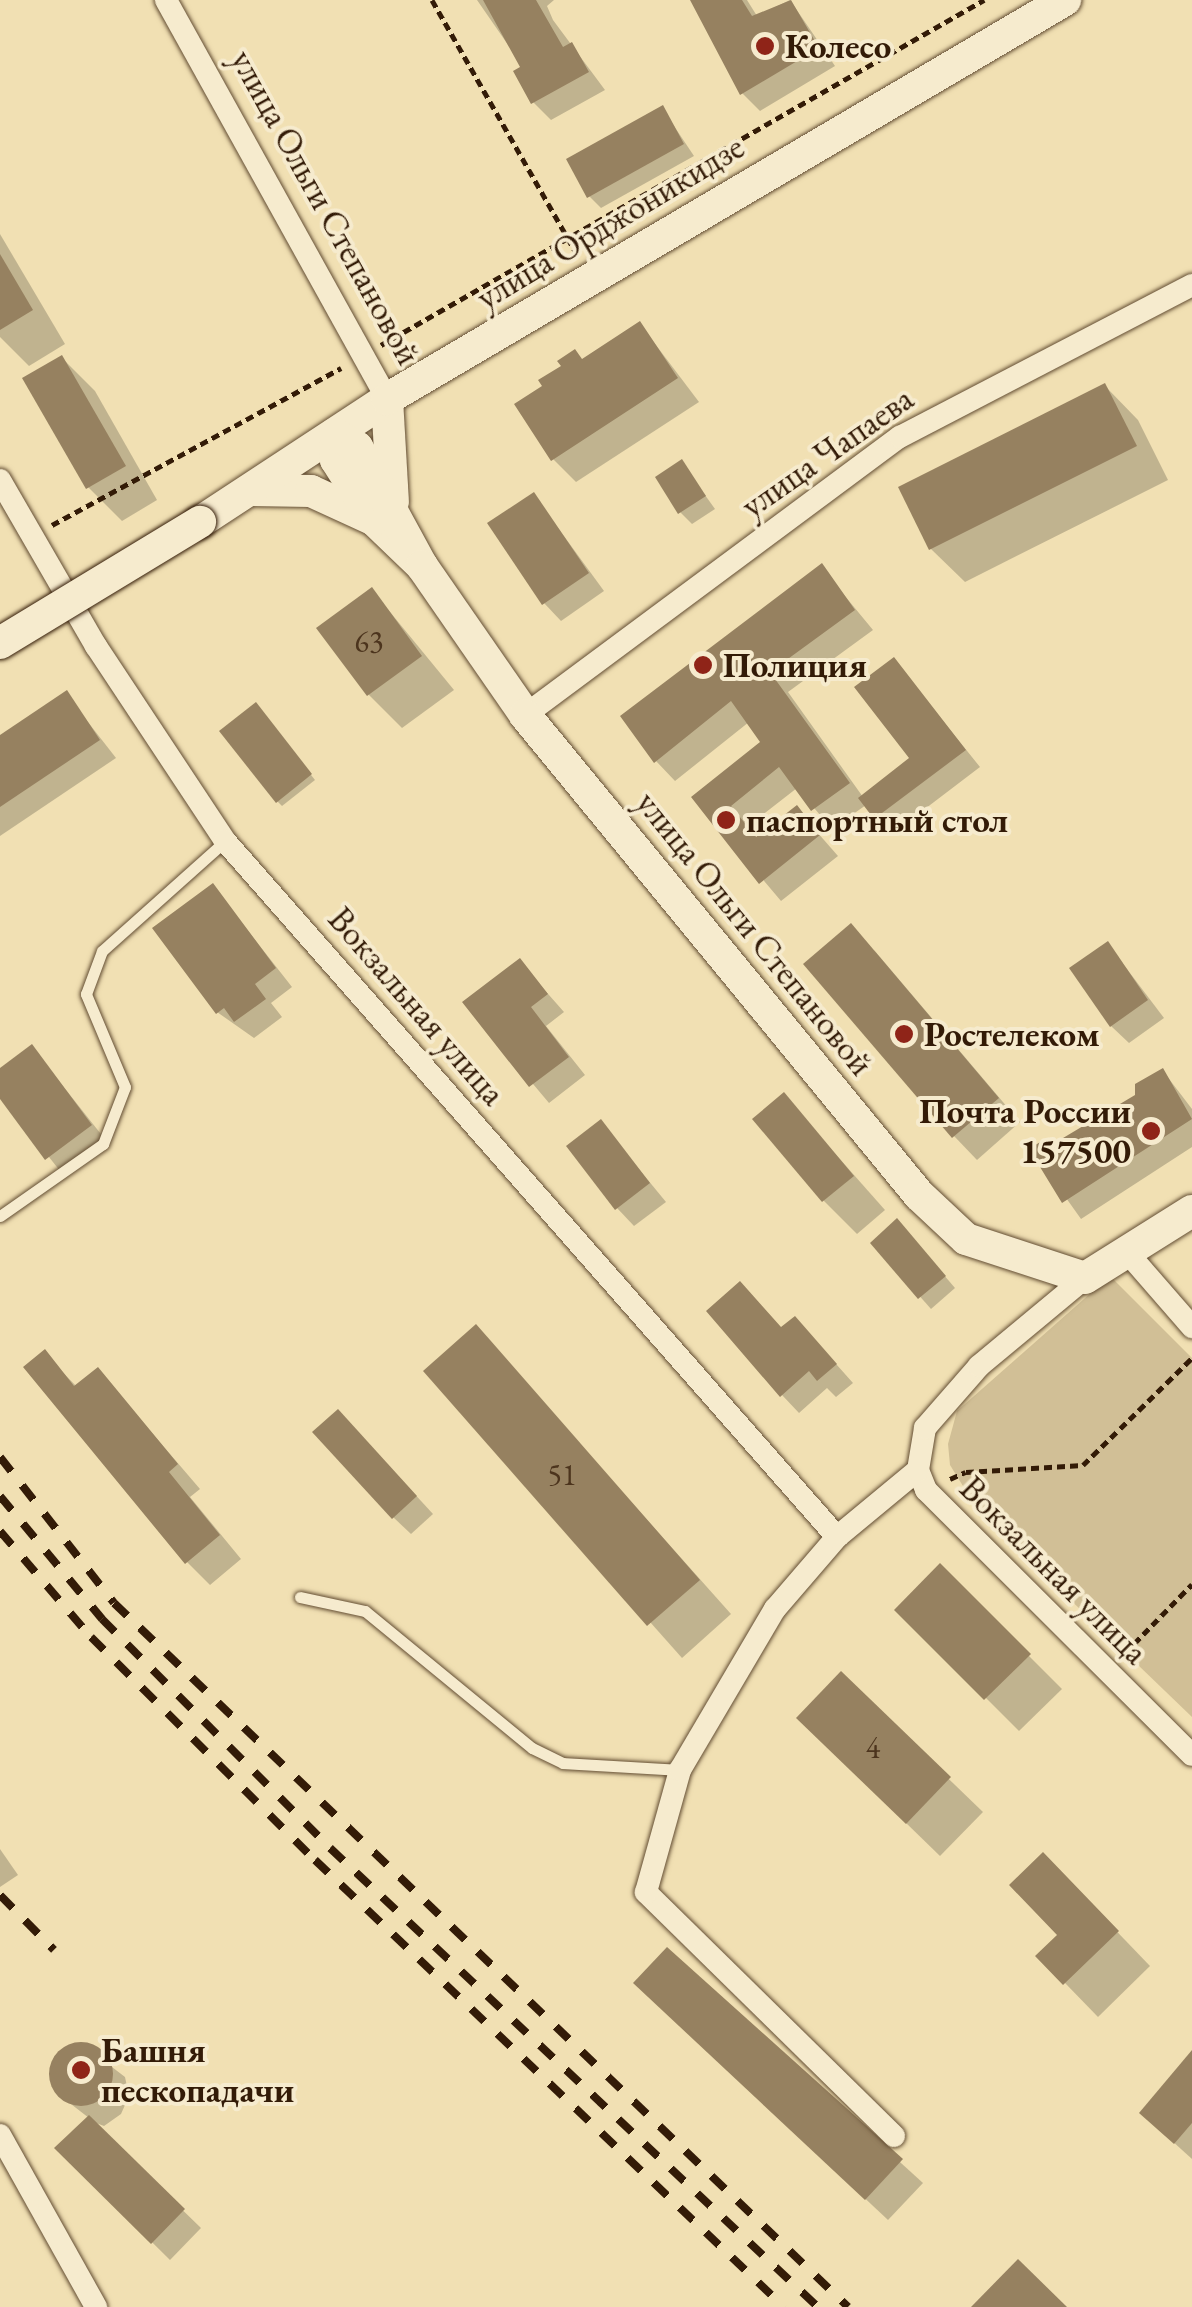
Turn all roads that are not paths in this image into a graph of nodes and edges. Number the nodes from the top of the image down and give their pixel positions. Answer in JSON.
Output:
{"nodes":[{"id":1,"x":166,"y":0,"type":"edge"},
{"id":2,"x":1065,"y":0,"type":"edge"},
{"id":3,"x":1192,"y":286,"type":"edge"},
{"id":4,"x":387,"y":400,"type":"junction"},
{"id":5,"x":335,"y":434,"type":"junction"},
{"id":6,"x":0,"y":480,"type":"edge"},
{"id":7,"x":251,"y":490,"type":"junction"},
{"id":8,"x":384,"y":514,"type":"junction"},
{"id":9,"x":0,"y":644,"type":"edge"},
{"id":10,"x":525,"y":715,"type":"junction"},
{"id":11,"x":225,"y":842,"type":"junction"},
{"id":12,"x":1192,"y":1211,"type":"edge"},
{"id":13,"x":0,"y":1216,"type":"edge"},
{"id":14,"x":1126,"y":1250,"type":"junction"},
{"id":15,"x":1085,"y":1278,"type":"junction"},
{"id":16,"x":1192,"y":1326,"type":"edge"},
{"id":17,"x":922,"y":1480,"type":"junction"},
{"id":18,"x":837,"y":1537,"type":"junction"},
{"id":19,"x":300,"y":1597,"type":"dead end"},
{"id":20,"x":1192,"y":1755,"type":"edge"},
{"id":21,"x":680,"y":1770,"type":"junction"},
{"id":22,"x":0,"y":2134,"type":"edge"},
{"id":23,"x":894,"y":2136,"type":"dead end"},
{"id":24,"x":96,"y":2307,"type":"edge"}],
"edges":[{"from":1,"to":4,"type":"street","name":"улица Ольги Степановой"},
{"from":2,"to":4,"type":"main road","name":"улица Орджоникидзе"},
{"from":3,"to":10,"type":"street","name":"улица Чапаева"},
{"from":4,"to":5,"type":"main road","name":"улица Орджоникидзе"},
{"from":4,"to":8,"type":"main road"},
{"from":5,"to":7,"type":"main road","name":"улица Орджоникидзе"},
{"from":5,"to":8,"type":"main road"},
{"from":6,"to":11,"type":"street","name":"Вокзальная улица"},
{"from":7,"to":8,"type":"main road"},
{"from":7,"to":9,"type":"main road","name":"улица Орджоникидзе","bridge":true},
{"from":8,"to":10,"type":"main road","name":"улица Ольги Степановой"},
{"from":10,"to":15,"type":"main road","name":"улица Ольги Степановой"},
{"from":11,"to":13,"type":"lane"},
{"from":11,"to":18,"type":"street","name":"Вокзальная улица"},
{"from":12,"to":14,"type":"main road"},
{"from":14,"to":15,"type":"main road"},
{"from":14,"to":16,"type":"street"},
{"from":15,"to":17,"type":"street"},
{"from":17,"to":18,"type":"street"},
{"from":17,"to":20,"type":"street","name":"Вокзальная улица"},
{"from":18,"to":21,"type":"street"},
{"from":19,"to":21,"type":"lane"},
{"from":21,"to":23,"type":"street"},
{"from":22,"to":24,"type":"street"}]}
